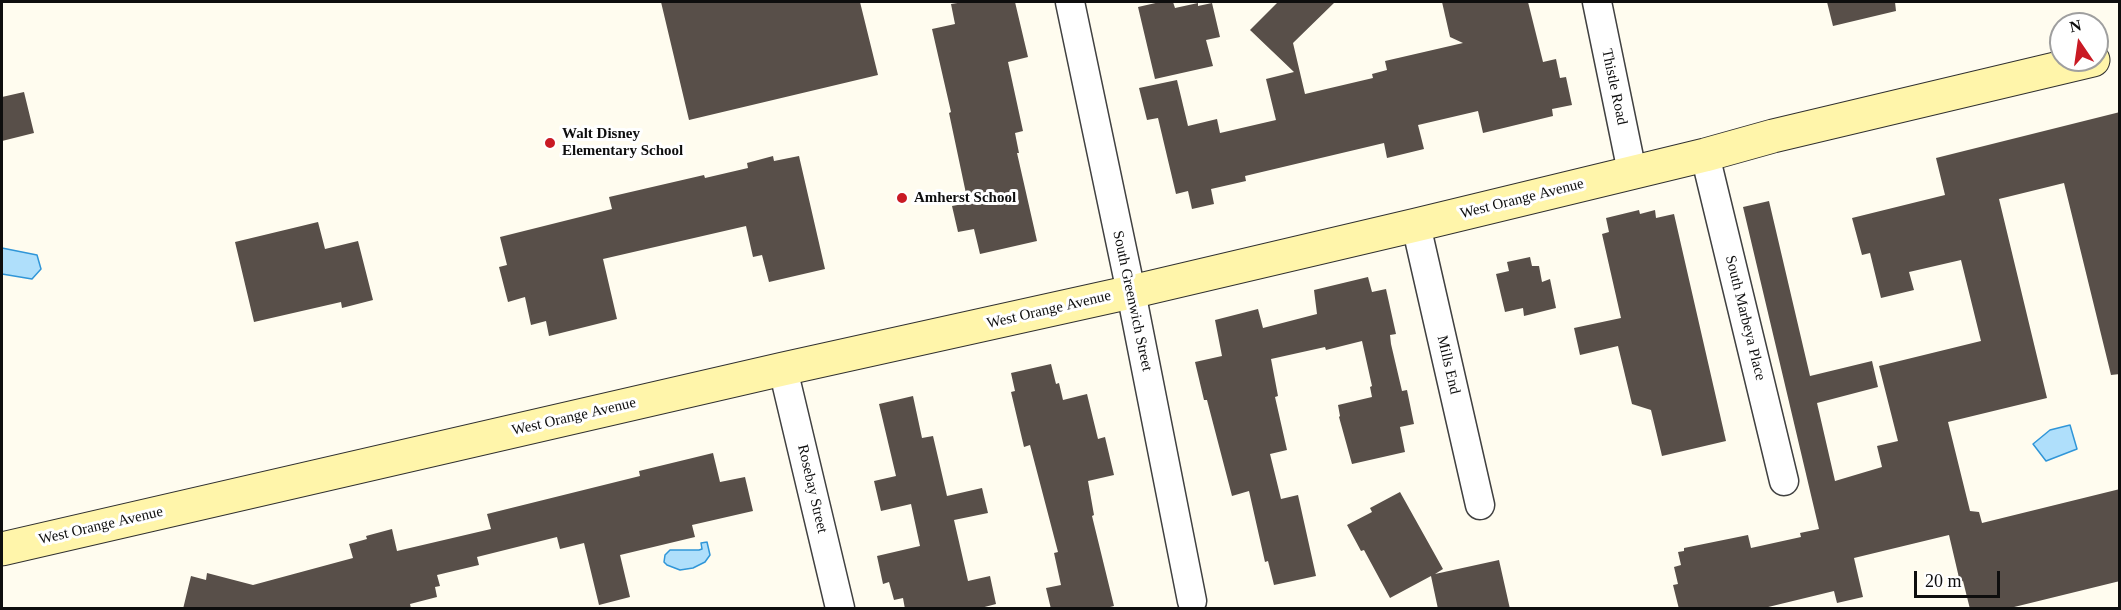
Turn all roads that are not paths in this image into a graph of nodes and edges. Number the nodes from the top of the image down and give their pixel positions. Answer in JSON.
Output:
{"nodes":[{"id":1,"x":1070,"y":2,"type":"edge"},
{"id":2,"x":1597,"y":2,"type":"edge"},
{"id":3,"x":2049,"y":71,"type":"edge"},
{"id":4,"x":1705,"y":155,"type":"junction"},
{"id":5,"x":1632,"y":172,"type":"junction"},
{"id":6,"x":1416,"y":225,"type":"junction"},
{"id":7,"x":1131,"y":292,"type":"junction"},
{"id":8,"x":783,"y":369,"type":"junction"},
{"id":9,"x":1784,"y":481,"type":"dead end"},
{"id":10,"x":1480,"y":505,"type":"dead end"},
{"id":11,"x":2,"y":549,"type":"edge"},
{"id":12,"x":1192,"y":601,"type":"dead end"},
{"id":13,"x":840,"y":609,"type":"edge"}],
"edges":[{"from":1,"to":7,"type":"street","name":"South Greenwich Street"},
{"from":2,"to":5,"type":"street","name":"Thistle Road"},
{"from":3,"to":4,"type":"street","name":"West Orange Avenue"},
{"from":4,"to":5,"type":"street","name":"West Orange Avenue"},
{"from":4,"to":9,"type":"street","name":"South Marbeya Place"},
{"from":5,"to":6,"type":"street","name":"West Orange Avenue"},
{"from":6,"to":7,"type":"street","name":"West Orange Avenue"},
{"from":6,"to":10,"type":"street","name":"Mills End"},
{"from":7,"to":8,"type":"street","name":"West Orange Avenue"},
{"from":7,"to":12,"type":"street","name":"South Greenwich Street"},
{"from":8,"to":11,"type":"street","name":"West Orange Avenue"},
{"from":8,"to":13,"type":"street","name":"Rosebay Street"}]}
